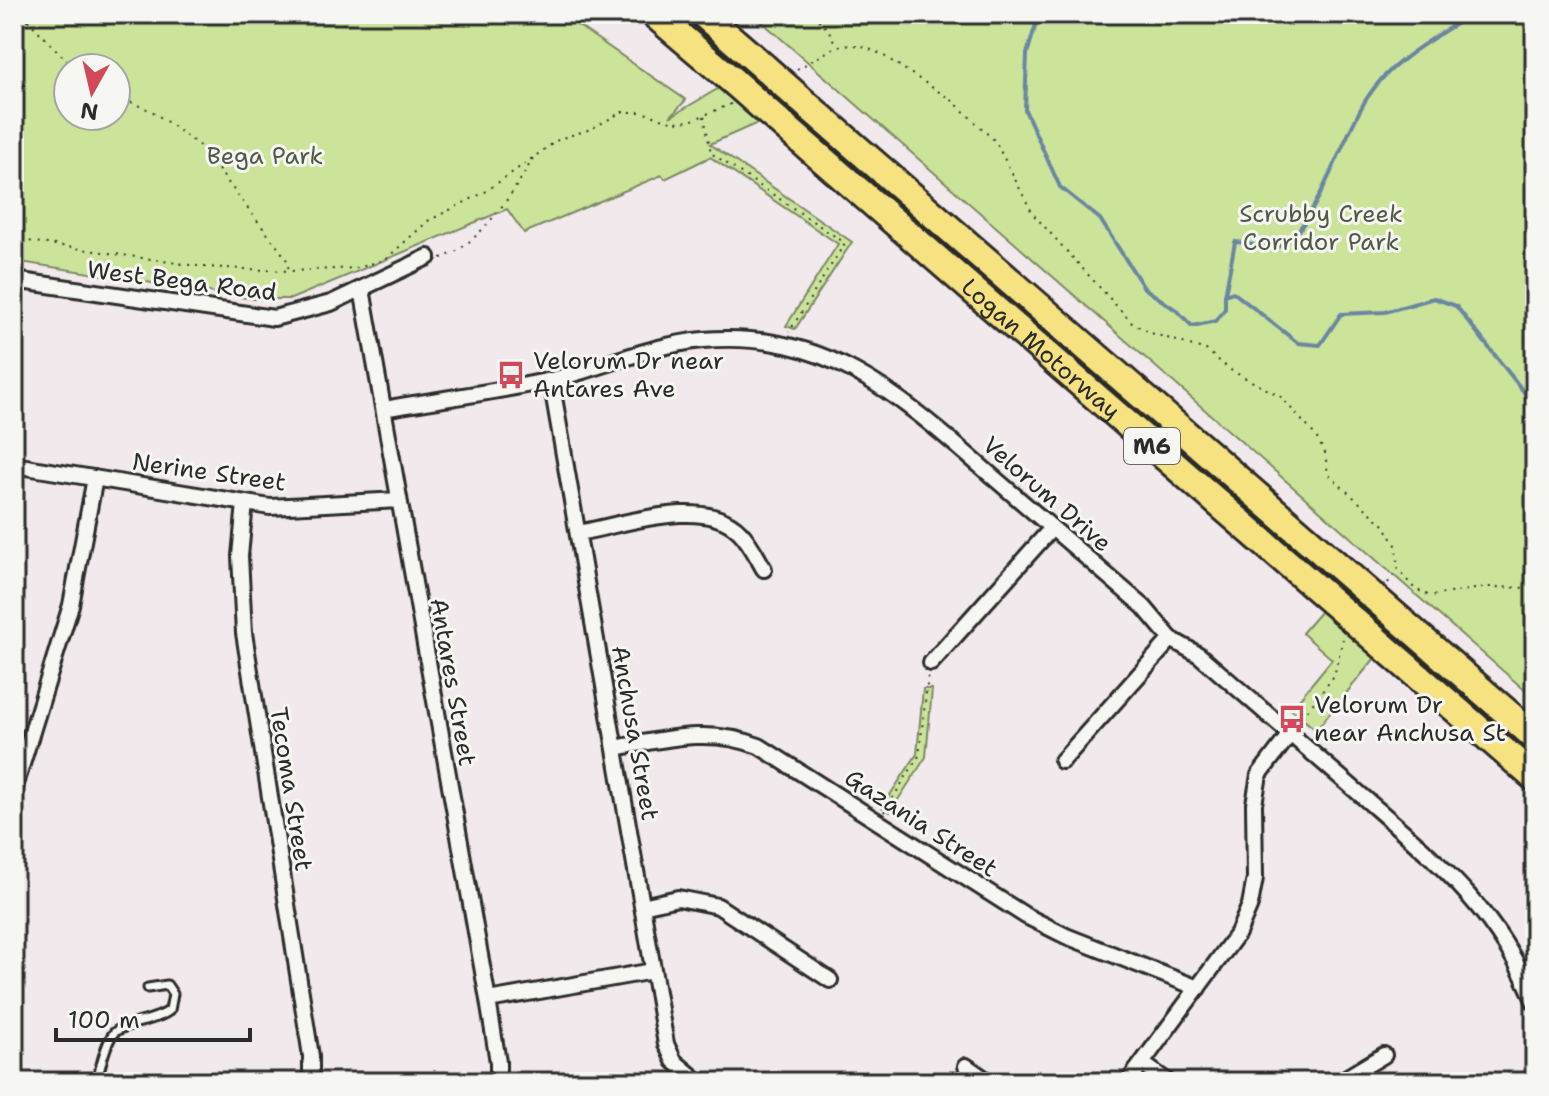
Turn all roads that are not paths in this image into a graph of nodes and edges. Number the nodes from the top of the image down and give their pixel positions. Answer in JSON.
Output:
{"nodes":[{"id":1,"x":654,"y":14,"type":"edge"},
{"id":2,"x":703,"y":14,"type":"edge"},
{"id":3,"x":428,"y":257,"type":"road end"},
{"id":4,"x":14,"y":280,"type":"edge"},
{"id":5,"x":362,"y":289,"type":"junction"},
{"id":6,"x":551,"y":380,"type":"junction"},
{"id":7,"x":384,"y":409,"type":"junction"},
{"id":8,"x":14,"y":465,"type":"edge"},
{"id":9,"x":95,"y":478,"type":"junction"},
{"id":10,"x":399,"y":500,"type":"junction"},
{"id":11,"x":245,"y":503,"type":"junction"},
{"id":12,"x":1052,"y":528,"type":"junction"},
{"id":13,"x":578,"y":533,"type":"junction"},
{"id":14,"x":764,"y":569,"type":"dead end"},
{"id":15,"x":1171,"y":639,"type":"junction"},
{"id":16,"x":931,"y":663,"type":"road end"},
{"id":17,"x":1290,"y":734,"type":"junction"},
{"id":18,"x":1535,"y":737,"type":"edge"},
{"id":19,"x":615,"y":748,"type":"junction"},
{"id":20,"x":1062,"y":761,"type":"dead end"},
{"id":21,"x":1535,"y":778,"type":"edge"},
{"id":22,"x":14,"y":790,"type":"edge"},
{"id":23,"x":642,"y":906,"type":"junction"},
{"id":24,"x":653,"y":971,"type":"junction"},
{"id":25,"x":830,"y":980,"type":"dead end"},
{"id":26,"x":148,"y":988,"type":"dead end"},
{"id":27,"x":1198,"y":988,"type":"junction"},
{"id":28,"x":488,"y":1000,"type":"junction"},
{"id":29,"x":1535,"y":1003,"type":"edge"},
{"id":30,"x":1384,"y":1055,"type":"dead end"},
{"id":31,"x":1142,"y":1063,"type":"junction"},
{"id":32,"x":966,"y":1066,"type":"dead end"},
{"id":33,"x":96,"y":1082,"type":"edge"},
{"id":34,"x":311,"y":1082,"type":"edge"},
{"id":35,"x":498,"y":1082,"type":"edge"},
{"id":36,"x":699,"y":1082,"type":"edge"},
{"id":37,"x":989,"y":1082,"type":"edge"},
{"id":38,"x":1128,"y":1082,"type":"edge"},
{"id":39,"x":1168,"y":1082,"type":"edge"},
{"id":40,"x":1339,"y":1082,"type":"edge"}],
"edges":[{"from":1,"to":21,"type":"highway","name":"Logan Motorway","number":"M6","bridge":true},
{"from":2,"to":18,"type":"highway","name":"Logan Motorway","number":"M6","bridge":true},
{"from":3,"to":5,"type":"street","name":"West Bega Road"},
{"from":4,"to":5,"type":"street","name":"West Bega Road"},
{"from":5,"to":7,"type":"street","name":"Antares Street"},
{"from":6,"to":7,"type":"street","name":"Velorum Drive"},
{"from":6,"to":12,"type":"street","name":"Velorum Drive"},
{"from":6,"to":13,"type":"street","name":"Anchusa Street"},
{"from":7,"to":10,"type":"street","name":"Antares Street"},
{"from":8,"to":9,"type":"street","name":"Nerine Street"},
{"from":9,"to":11,"type":"street","name":"Nerine Street"},
{"from":9,"to":22,"type":"street"},
{"from":10,"to":11,"type":"street","name":"Nerine Street"},
{"from":10,"to":28,"type":"street","name":"Antares Street"},
{"from":11,"to":34,"type":"street","name":"Tecoma Street"},
{"from":12,"to":15,"type":"street","name":"Velorum Drive"},
{"from":12,"to":16,"type":"street"},
{"from":13,"to":14,"type":"street"},
{"from":13,"to":19,"type":"street","name":"Anchusa Street"},
{"from":15,"to":17,"type":"street","name":"Velorum Drive"},
{"from":15,"to":20,"type":"street"},
{"from":17,"to":27,"type":"street"},
{"from":17,"to":29,"type":"street","name":"Velorum Drive"},
{"from":19,"to":23,"type":"street","name":"Anchusa Street"},
{"from":19,"to":27,"type":"street","name":"Gazania Street"},
{"from":23,"to":24,"type":"street","name":"Anchusa Street"},
{"from":23,"to":25,"type":"street"},
{"from":24,"to":28,"type":"street"},
{"from":24,"to":36,"type":"street","name":"Anchusa Street"},
{"from":26,"to":33,"type":"lane"},
{"from":27,"to":31,"type":"street"},
{"from":28,"to":35,"type":"street","name":"Antares Street"},
{"from":30,"to":40,"type":"street"},
{"from":31,"to":38,"type":"street"},
{"from":31,"to":39,"type":"street"},
{"from":32,"to":37,"type":"street"}]}
